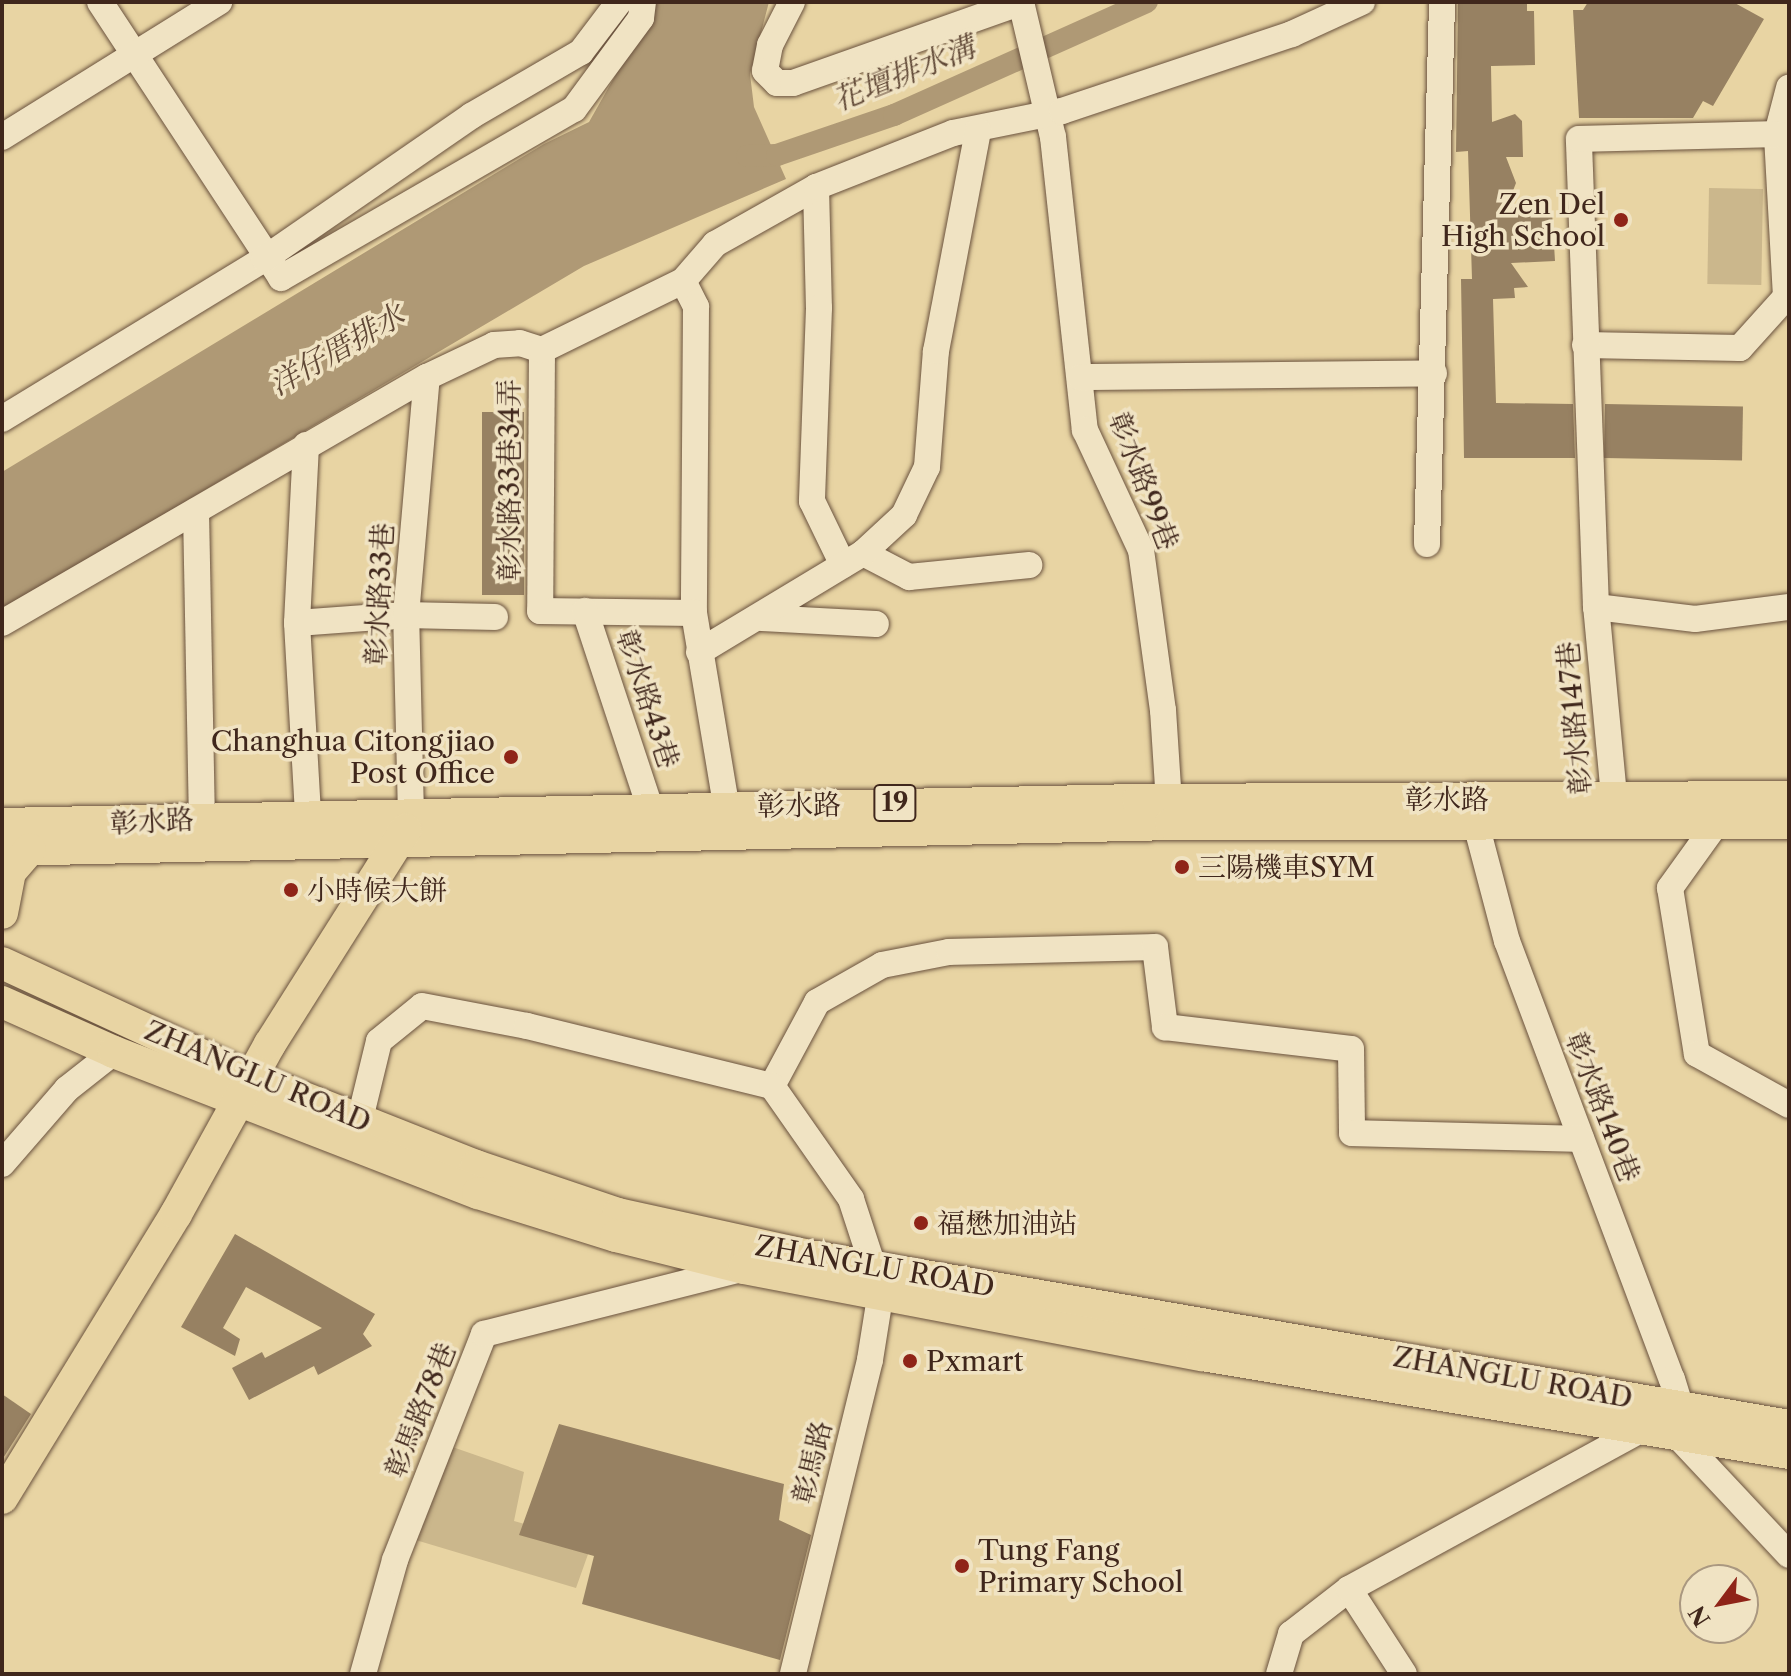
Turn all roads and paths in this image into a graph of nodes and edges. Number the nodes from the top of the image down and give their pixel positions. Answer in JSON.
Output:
{"nodes":[{"id":1,"x":100,"y":2,"type":"edge"},
{"id":2,"x":219,"y":2,"type":"edge"},
{"id":3,"x":619,"y":2,"type":"edge"},
{"id":4,"x":643,"y":2,"type":"edge"},
{"id":5,"x":792,"y":2,"type":"edge"},
{"id":6,"x":1021,"y":2,"type":"edge"},
{"id":7,"x":1362,"y":2,"type":"edge"},
{"id":8,"x":1442,"y":2,"type":"edge"},
{"id":9,"x":134,"y":57,"type":"junction"},
{"id":10,"x":1789,"y":88,"type":"edge"},
{"id":11,"x":1046,"y":107,"type":"junction"},
{"id":12,"x":978,"y":131,"type":"junction"},
{"id":13,"x":1777,"y":134,"type":"junction"},
{"id":14,"x":2,"y":137,"type":"edge"},
{"id":15,"x":816,"y":187,"type":"junction"},
{"id":16,"x":264,"y":259,"type":"junction"},
{"id":17,"x":683,"y":281,"type":"junction"},
{"id":18,"x":1585,"y":345,"type":"junction"},
{"id":19,"x":542,"y":350,"type":"junction"},
{"id":20,"x":1434,"y":373,"type":"junction"},
{"id":21,"x":427,"y":377,"type":"junction"},
{"id":22,"x":1080,"y":377,"type":"junction"},
{"id":23,"x":2,"y":419,"type":"edge"},
{"id":24,"x":306,"y":445,"type":"junction"},
{"id":25,"x":196,"y":511,"type":"junction"},
{"id":26,"x":1427,"y":544,"type":"dead end"},
{"id":27,"x":853,"y":559,"type":"junction"},
{"id":28,"x":1029,"y":565,"type":"dead end"},
{"id":29,"x":1596,"y":607,"type":"junction"},
{"id":30,"x":1789,"y":607,"type":"edge"},
{"id":31,"x":585,"y":611,"type":"junction"},
{"id":32,"x":694,"y":613,"type":"junction"},
{"id":33,"x":406,"y":615,"type":"junction"},
{"id":34,"x":495,"y":617,"type":"dead end"},
{"id":35,"x":762,"y":618,"type":"junction"},
{"id":36,"x":2,"y":623,"type":"edge"},
{"id":37,"x":297,"y":623,"type":"junction"},
{"id":38,"x":876,"y":624,"type":"dead end"},
{"id":39,"x":699,"y":652,"type":"junction"},
{"id":40,"x":1789,"y":797,"type":"edge"},
{"id":41,"x":650,"y":808,"type":"junction"},
{"id":42,"x":1615,"y":810,"type":"junction"},
{"id":43,"x":1170,"y":812,"type":"junction"},
{"id":44,"x":1477,"y":812,"type":"junction"},
{"id":45,"x":308,"y":815,"type":"junction"},
{"id":46,"x":202,"y":819,"type":"junction"},
{"id":47,"x":729,"y":819,"type":"junction"},
{"id":48,"x":1789,"y":823,"type":"edge"},
{"id":49,"x":2,"y":824,"type":"edge"},
{"id":50,"x":1716,"y":824,"type":"junction"},
{"id":51,"x":406,"y":829,"type":"junction"},
{"id":52,"x":16,"y":849,"type":"edge"},
{"id":53,"x":2,"y":913,"type":"edge"},
{"id":54,"x":2,"y":940,"type":"edge"},
{"id":55,"x":10,"y":968,"type":"edge"},
{"id":56,"x":2,"y":1002,"type":"edge"},
{"id":57,"x":114,"y":1052,"type":"junction"},
{"id":58,"x":772,"y":1086,"type":"junction"},
{"id":59,"x":248,"y":1088,"type":"junction"},
{"id":60,"x":1789,"y":1105,"type":"edge"},
{"id":61,"x":360,"y":1119,"type":"junction"},
{"id":62,"x":1581,"y":1139,"type":"junction"},
{"id":63,"x":2,"y":1164,"type":"edge"},
{"id":64,"x":744,"y":1268,"type":"junction"},
{"id":65,"x":875,"y":1279,"type":"junction"},
{"id":66,"x":1666,"y":1422,"type":"junction"},
{"id":67,"x":1789,"y":1426,"type":"edge"},
{"id":68,"x":1789,"y":1453,"type":"edge"},
{"id":69,"x":2,"y":1498,"type":"edge"},
{"id":70,"x":1789,"y":1555,"type":"edge"},
{"id":71,"x":1349,"y":1589,"type":"junction"},
{"id":72,"x":363,"y":1674,"type":"edge"},
{"id":73,"x":793,"y":1674,"type":"edge"},
{"id":74,"x":1279,"y":1674,"type":"edge"},
{"id":75,"x":1404,"y":1674,"type":"edge"}],
"edges":[{"from":1,"to":9,"type":"street"},
{"from":2,"to":9,"type":"street"},
{"from":3,"to":16,"type":"street"},
{"from":4,"to":16,"type":"street"},
{"from":5,"to":6,"type":"street"},
{"from":6,"to":11,"type":"street","name":"彰水路99巷"},
{"from":7,"to":11,"type":"street"},
{"from":8,"to":20,"type":"street"},
{"from":9,"to":14,"type":"street"},
{"from":9,"to":16,"type":"street"},
{"from":10,"to":13,"type":"street"},
{"from":11,"to":12,"type":"street"},
{"from":11,"to":22,"type":"street","name":"彰水路99巷"},
{"from":12,"to":15,"type":"street"},
{"from":12,"to":27,"type":"street"},
{"from":13,"to":18,"type":"street"},
{"from":13,"to":18,"type":"street"},
{"from":15,"to":17,"type":"street","name":"彰水路33巷34弄"},
{"from":15,"to":27,"type":"street"},
{"from":16,"to":23,"type":"street"},
{"from":17,"to":19,"type":"street","name":"彰水路33巷34弄"},
{"from":17,"to":32,"type":"street"},
{"from":18,"to":29,"type":"street"},
{"from":19,"to":21,"type":"street","name":"彰水路33巷34弄"},
{"from":19,"to":31,"type":"street","name":"彰水路33巷34弄"},
{"from":20,"to":22,"type":"street"},
{"from":20,"to":26,"type":"street"},
{"from":21,"to":24,"type":"street","name":"彰水路33巷34弄"},
{"from":21,"to":33,"type":"street","name":"彰水路33巷"},
{"from":22,"to":43,"type":"street","name":"彰水路99巷"},
{"from":24,"to":25,"type":"street","name":"彰水路33巷34弄"},
{"from":24,"to":37,"type":"street"},
{"from":25,"to":36,"type":"street","name":"彰水路33巷34弄"},
{"from":25,"to":46,"type":"street"},
{"from":27,"to":28,"type":"street"},
{"from":27,"to":35,"type":"street"},
{"from":29,"to":30,"type":"street","name":"彰水路147巷"},
{"from":29,"to":42,"type":"street","name":"彰水路147巷"},
{"from":31,"to":32,"type":"street"},
{"from":31,"to":41,"type":"street","name":"彰水路43巷"},
{"from":32,"to":39,"type":"street"},
{"from":33,"to":34,"type":"street"},
{"from":33,"to":37,"type":"street"},
{"from":33,"to":51,"type":"street","name":"彰水路33巷"},
{"from":35,"to":38,"type":"street"},
{"from":35,"to":39,"type":"street"},
{"from":37,"to":45,"type":"street"},
{"from":39,"to":47,"type":"street"},
{"from":40,"to":42,"type":"main road","name":"彰水路","number":"19"},
{"from":41,"to":47,"type":"main road","name":"彰水路","number":"19"},
{"from":41,"to":51,"type":"main road","name":"彰水路","number":"19"},
{"from":42,"to":44,"type":"main road","name":"彰水路","number":"19"},
{"from":42,"to":50,"type":"main road","name":"彰水路","number":"19"},
{"from":43,"to":44,"type":"main road","name":"彰水路","number":"19"},
{"from":43,"to":47,"type":"main road","name":"彰水路","number":"19"},
{"from":44,"to":62,"type":"street","name":"彰水路140巷"},
{"from":45,"to":46,"type":"main road","name":"彰水路","number":"19"},
{"from":45,"to":51,"type":"main road","name":"彰水路","number":"19"},
{"from":46,"to":49,"type":"main road","name":"彰水路","number":"19"},
{"from":47,"to":51,"type":"main road","name":"彰水路","number":"19"},
{"from":48,"to":50,"type":"main road","name":"彰水路","number":"19"},
{"from":50,"to":60,"type":"street"},
{"from":51,"to":52,"type":"main road","name":"彰水路","number":"19"},
{"from":51,"to":59,"type":"main road"},
{"from":52,"to":53,"type":"main road"},
{"from":54,"to":55,"type":"main road"},
{"from":55,"to":59,"type":"main road","name":"ZHANGLU ROAD"},
{"from":56,"to":57,"type":"main road","name":"ZHANGLU ROAD"},
{"from":57,"to":59,"type":"main road","name":"ZHANGLU ROAD"},
{"from":57,"to":63,"type":"street"},
{"from":58,"to":61,"type":"street"},
{"from":58,"to":62,"type":"street"},
{"from":58,"to":65,"type":"street"},
{"from":59,"to":61,"type":"main road","name":"ZHANGLU ROAD"},
{"from":59,"to":64,"type":"main road","name":"ZHANGLU ROAD"},
{"from":59,"to":69,"type":"main road"},
{"from":61,"to":65,"type":"main road","name":"ZHANGLU ROAD"},
{"from":62,"to":66,"type":"street","name":"彰水路140巷"},
{"from":64,"to":65,"type":"main road","name":"ZHANGLU ROAD"},
{"from":64,"to":72,"type":"street","name":"彰馬路78巷"},
{"from":65,"to":66,"type":"main road","name":"ZHANGLU ROAD"},
{"from":65,"to":73,"type":"street","name":"彰馬路"},
{"from":66,"to":67,"type":"main road","name":"ZHANGLU ROAD"},
{"from":66,"to":68,"type":"main road","name":"ZHANGLU ROAD"},
{"from":66,"to":70,"type":"street"},
{"from":66,"to":71,"type":"street"},
{"from":71,"to":74,"type":"street"},
{"from":71,"to":75,"type":"street"}]}
